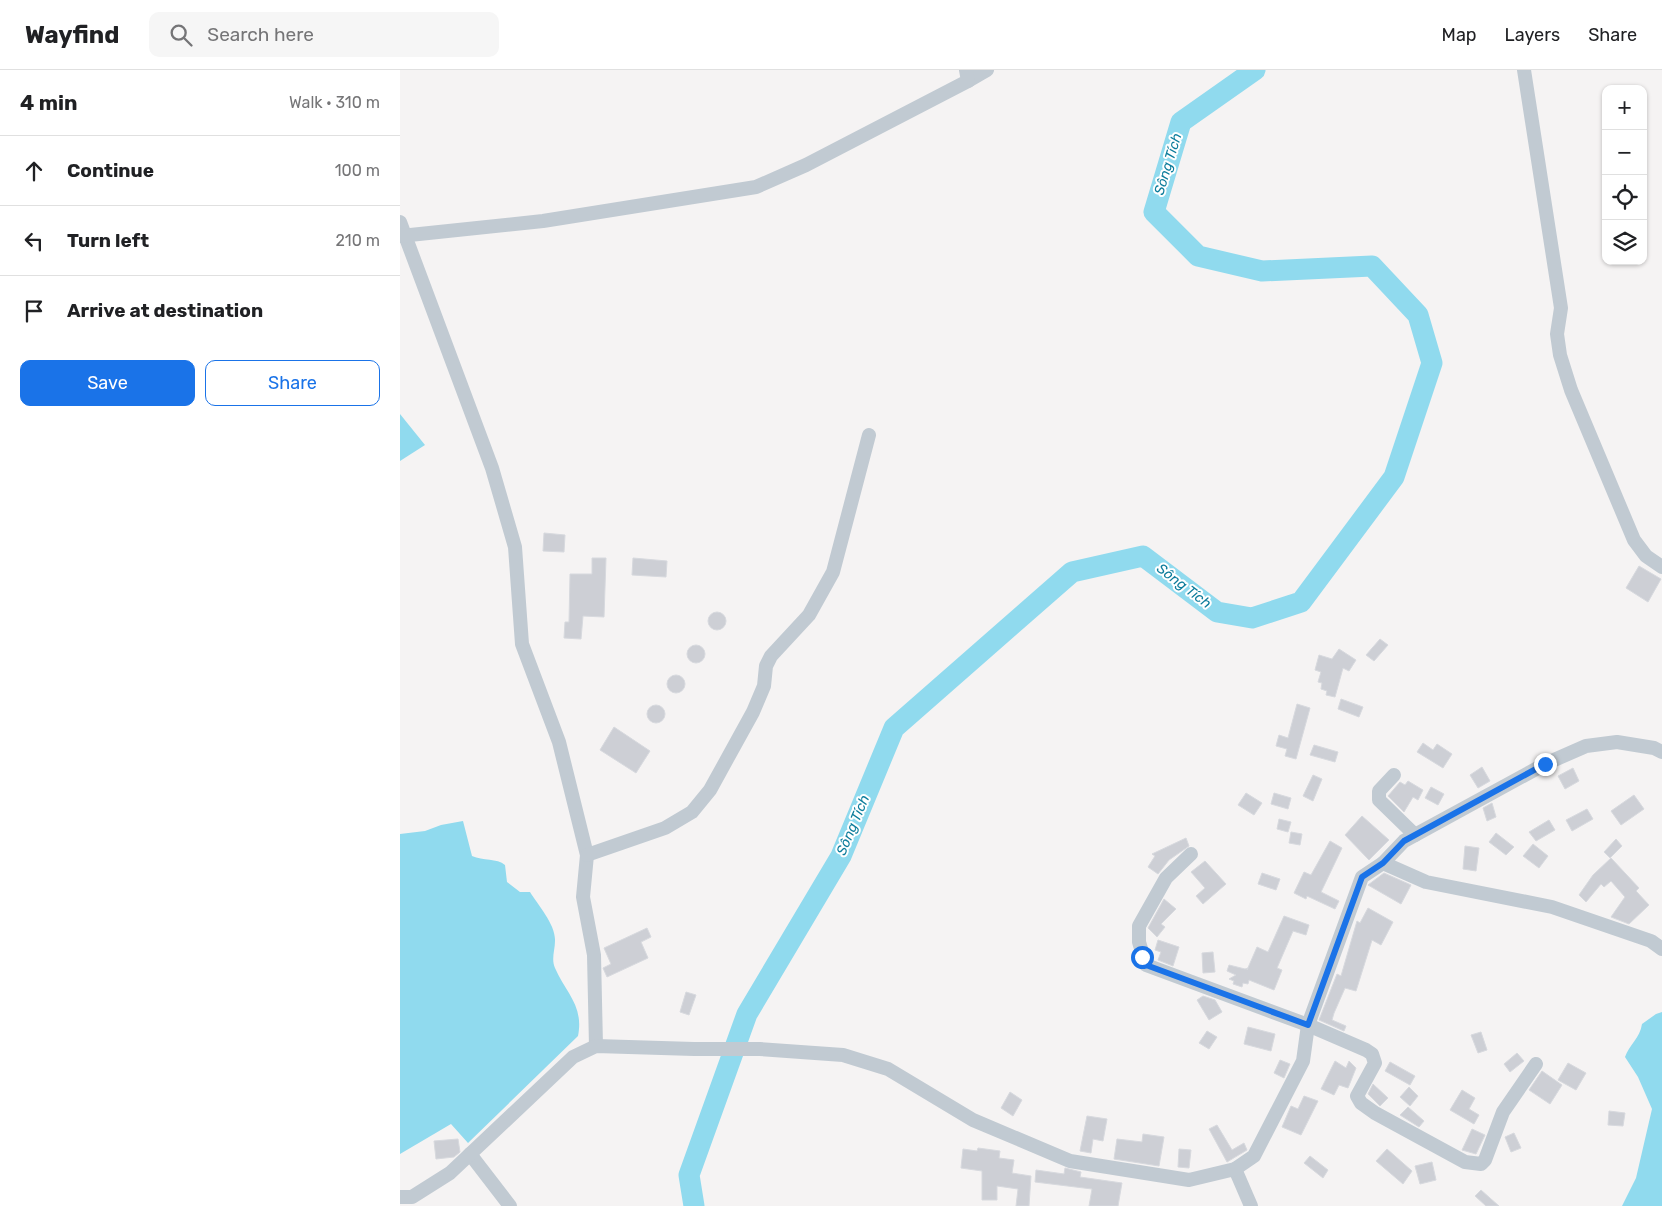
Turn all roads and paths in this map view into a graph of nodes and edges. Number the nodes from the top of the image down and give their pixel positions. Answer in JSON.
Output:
{"nodes":[{"id":1,"x":987,"y":70,"type":"edge"},
{"id":2,"x":1524,"y":70,"type":"edge"},
{"id":3,"x":967,"y":75,"type":"edge"},
{"id":4,"x":401,"y":231,"type":"edge"},
{"id":5,"x":868,"y":435,"type":"dead end"},
{"id":6,"x":1662,"y":567,"type":"edge"},
{"id":7,"x":1662,"y":751,"type":"edge"},
{"id":8,"x":1394,"y":775,"type":"dead end"},
{"id":9,"x":1415,"y":835,"type":"junction"},
{"id":10,"x":1191,"y":854,"type":"dead end"},
{"id":11,"x":587,"y":855,"type":"junction"},
{"id":12,"x":1383,"y":863,"type":"junction"},
{"id":13,"x":1662,"y":949,"type":"edge"},
{"id":14,"x":1308,"y":1025,"type":"junction"},
{"id":15,"x":596,"y":1046,"type":"junction"},
{"id":16,"x":1536,"y":1064,"type":"dead end"},
{"id":17,"x":470,"y":1154,"type":"junction"},
{"id":18,"x":1235,"y":1169,"type":"junction"},
{"id":19,"x":400,"y":1197,"type":"edge"},
{"id":20,"x":510,"y":1206,"type":"edge"},
{"id":21,"x":1251,"y":1206,"type":"edge"}],
"edges":[{"from":1,"to":3,"type":"street"},
{"from":2,"to":6,"type":"street"},
{"from":3,"to":4,"type":"street"},
{"from":4,"to":11,"type":"street"},
{"from":5,"to":11,"type":"street"},
{"from":7,"to":9,"type":"street"},
{"from":8,"to":9,"type":"street"},
{"from":9,"to":12,"type":"street"},
{"from":10,"to":14,"type":"street"},
{"from":11,"to":15,"type":"street"},
{"from":12,"to":13,"type":"street"},
{"from":12,"to":14,"type":"street"},
{"from":14,"to":16,"type":"street"},
{"from":14,"to":18,"type":"street"},
{"from":15,"to":17,"type":"street"},
{"from":15,"to":18,"type":"street"},
{"from":17,"to":19,"type":"street"},
{"from":17,"to":20,"type":"street"},
{"from":18,"to":21,"type":"street"}]}
